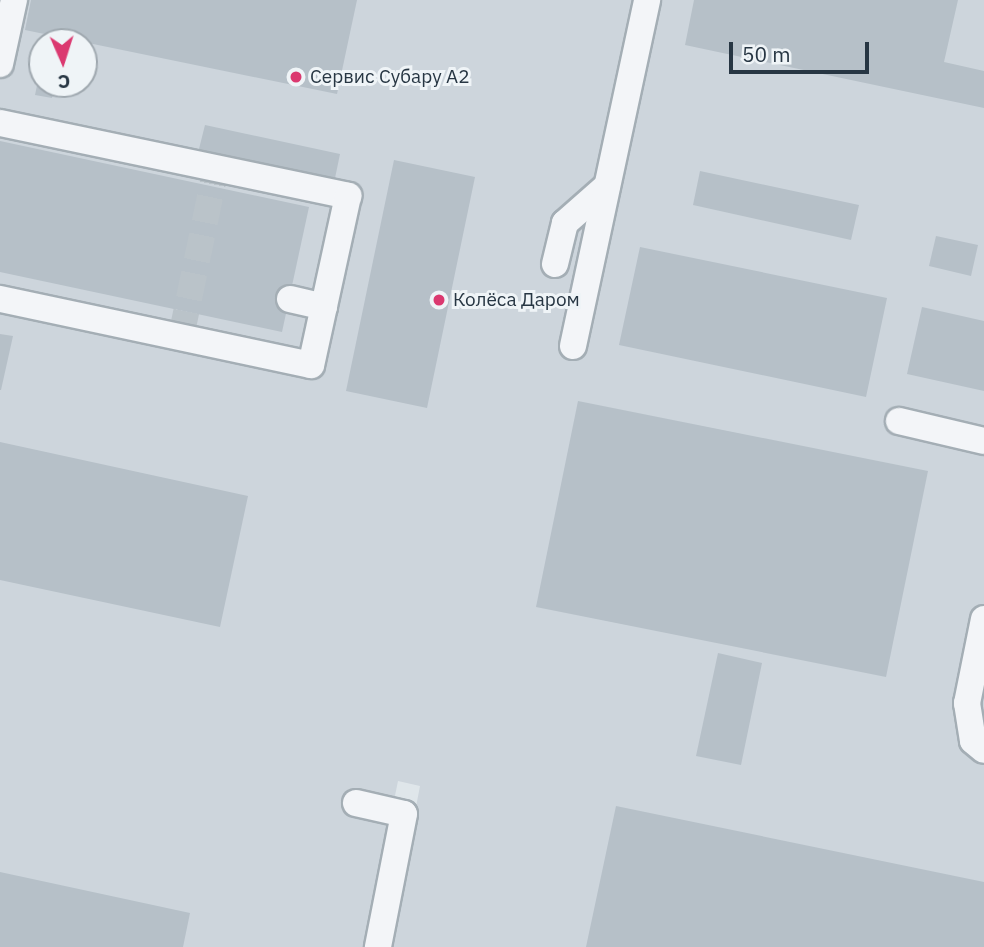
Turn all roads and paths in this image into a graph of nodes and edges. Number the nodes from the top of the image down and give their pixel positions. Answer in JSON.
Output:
{"nodes":[{"id":1,"x":14,"y":0,"type":"edge"},
{"id":2,"x":648,"y":0,"type":"edge"},
{"id":3,"x":0,"y":64,"type":"edge"},
{"id":4,"x":0,"y":123,"type":"edge"},
{"id":5,"x":607,"y":186,"type":"junction"},
{"id":6,"x":555,"y":264,"type":"dead end"},
{"id":7,"x":0,"y":299,"type":"edge"},
{"id":8,"x":290,"y":299,"type":"dead end"},
{"id":9,"x":324,"y":307,"type":"junction"},
{"id":10,"x":573,"y":346,"type":"dead end"},
{"id":11,"x":899,"y":421,"type":"dead end"},
{"id":12,"x":984,"y":441,"type":"edge"},
{"id":13,"x":984,"y":619,"type":"edge"},
{"id":14,"x":984,"y":750,"type":"edge"},
{"id":15,"x":356,"y":803,"type":"dead end"},
{"id":16,"x":378,"y":947,"type":"edge"}],
"edges":[{"from":1,"to":3,"type":"street"},
{"from":2,"to":5,"type":"street"},
{"from":4,"to":9,"type":"street"},
{"from":5,"to":6,"type":"street"},
{"from":5,"to":10,"type":"street"},
{"from":7,"to":9,"type":"street"},
{"from":8,"to":9,"type":"street"},
{"from":11,"to":12,"type":"street"},
{"from":13,"to":14,"type":"street"},
{"from":15,"to":16,"type":"street"}]}
